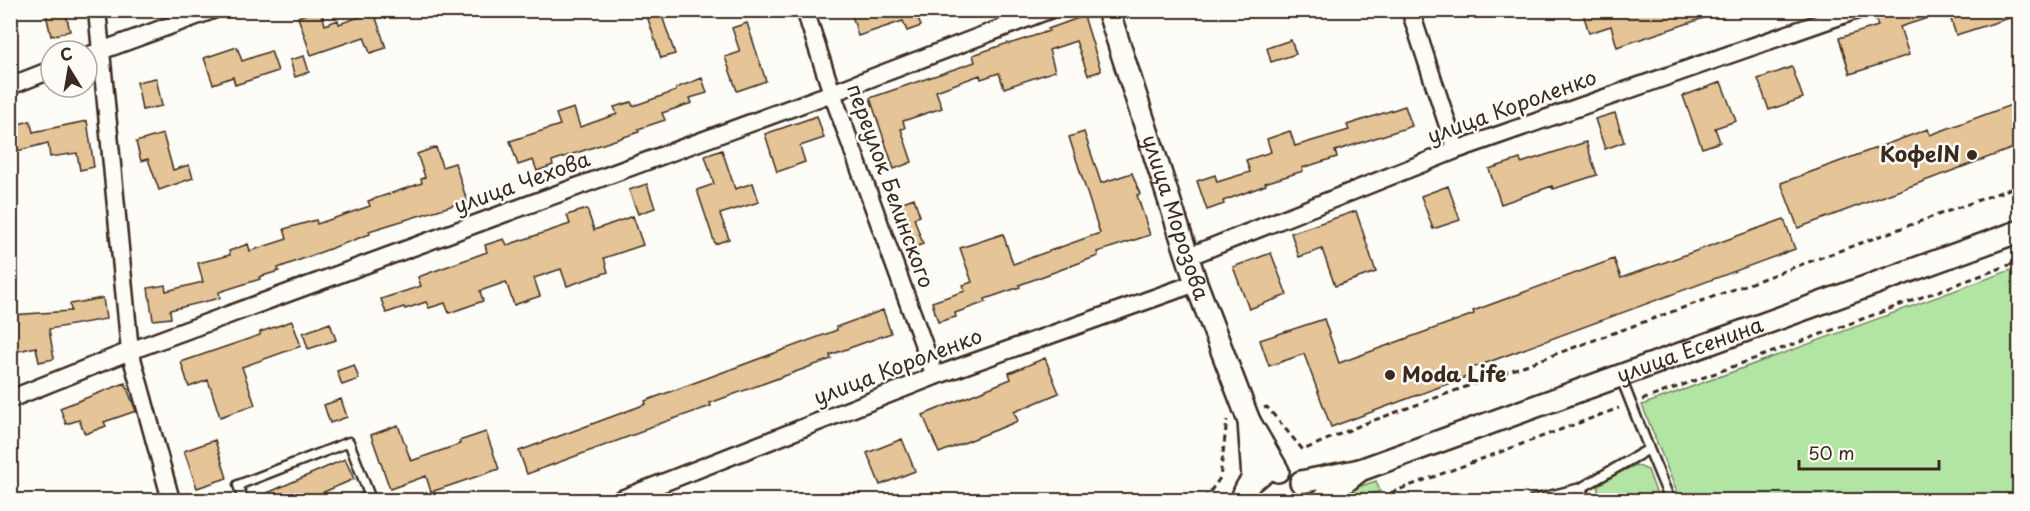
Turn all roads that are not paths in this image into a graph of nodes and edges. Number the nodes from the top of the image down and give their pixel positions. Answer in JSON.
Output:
{"nodes":[{"id":1,"x":97,"y":10,"type":"edge"},
{"id":2,"x":213,"y":10,"type":"edge"},
{"id":3,"x":805,"y":10,"type":"edge"},
{"id":4,"x":1049,"y":10,"type":"edge"},
{"id":5,"x":1108,"y":10,"type":"edge"},
{"id":6,"x":1410,"y":10,"type":"edge"},
{"id":7,"x":1857,"y":10,"type":"edge"},
{"id":8,"x":95,"y":39,"type":"edge"},
{"id":9,"x":99,"y":52,"type":"edge"},
{"id":10,"x":39,"y":75,"type":"edge"},
{"id":11,"x":10,"y":86,"type":"edge"},
{"id":12,"x":832,"y":93,"type":"junction"},
{"id":13,"x":99,"y":95,"type":"edge"},
{"id":14,"x":1456,"y":150,"type":"junction"},
{"id":15,"x":2019,"y":231,"type":"edge"},
{"id":16,"x":1187,"y":257,"type":"junction"},
{"id":17,"x":1196,"y":283,"type":"junction"},
{"id":18,"x":130,"y":351,"type":"junction"},
{"id":19,"x":935,"y":376,"type":"junction"},
{"id":20,"x":1620,"y":377,"type":"junction"},
{"id":21,"x":10,"y":399,"type":"edge"},
{"id":22,"x":1248,"y":417,"type":"junction"},
{"id":23,"x":1649,"y":449,"type":"junction"},
{"id":24,"x":1360,"y":470,"type":"junction"},
{"id":25,"x":1278,"y":471,"type":"junction"},
{"id":26,"x":1253,"y":479,"type":"junction"},
{"id":27,"x":1581,"y":488,"type":"junction"},
{"id":28,"x":1305,"y":491,"type":"edge"},
{"id":29,"x":171,"y":501,"type":"edge"},
{"id":30,"x":243,"y":501,"type":"edge"},
{"id":31,"x":360,"y":501,"type":"edge"},
{"id":32,"x":619,"y":501,"type":"edge"},
{"id":33,"x":1242,"y":501,"type":"edge"},
{"id":34,"x":1322,"y":501,"type":"edge"},
{"id":35,"x":1533,"y":501,"type":"edge"},
{"id":36,"x":1585,"y":501,"type":"edge"},
{"id":37,"x":1670,"y":501,"type":"edge"}],
"edges":[{"from":1,"to":8,"type":"street"},
{"from":2,"to":9,"type":"street"},
{"from":3,"to":12,"type":"street","name":"переулок Белинского"},
{"from":4,"to":12,"type":"street","name":"улица Чехова"},
{"from":5,"to":16,"type":"street","name":"улица Морозова"},
{"from":6,"to":14,"type":"street"},
{"from":7,"to":14,"type":"street","name":"улица Короленко"},
{"from":10,"to":11,"type":"street"},
{"from":12,"to":18,"type":"street","name":"улица Чехова"},
{"from":12,"to":19,"type":"street","name":"переулок Белинского"},
{"from":13,"to":18,"type":"street"},
{"from":14,"to":16,"type":"street","name":"улица Короленко"},
{"from":15,"to":20,"type":"street","name":"улица Есенина"},
{"from":16,"to":17,"type":"street","name":"улица Морозова"},
{"from":17,"to":19,"type":"street","name":"улица Короленко"},
{"from":17,"to":22,"type":"street","name":"улица Морозова"},
{"from":18,"to":21,"type":"street","name":"улица Чехова"},
{"from":18,"to":29,"type":"street"},
{"from":19,"to":32,"type":"street","name":"улица Короленко"},
{"from":20,"to":23,"type":"lane"},
{"from":20,"to":24,"type":"street","name":"улица Есенина"},
{"from":22,"to":25,"type":"street"},
{"from":22,"to":26,"type":"street"},
{"from":23,"to":27,"type":"lane"},
{"from":23,"to":37,"type":"lane"},
{"from":24,"to":28,"type":"street"},
{"from":24,"to":34,"type":"street"},
{"from":25,"to":26,"type":"street"},
{"from":25,"to":28,"type":"street"},
{"from":26,"to":33,"type":"street"},
{"from":27,"to":35,"type":"lane"},
{"from":27,"to":36,"type":"lane"},
{"from":30,"to":31,"type":"lane"}]}
